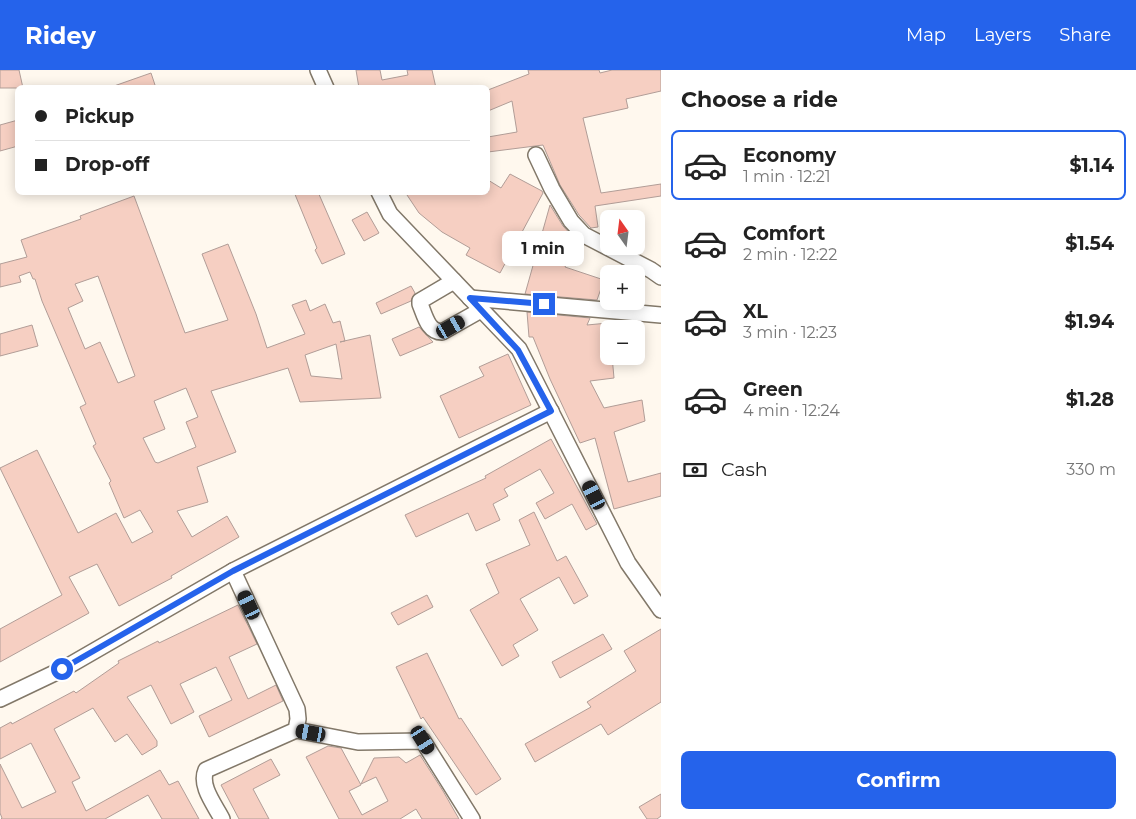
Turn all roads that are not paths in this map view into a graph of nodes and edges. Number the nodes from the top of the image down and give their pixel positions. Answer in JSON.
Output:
{"nodes":[{"id":1,"x":318,"y":70,"type":"edge"},
{"id":2,"x":325,"y":85,"type":"edge"},
{"id":3,"x":536,"y":156,"type":"dead end"},
{"id":4,"x":380,"y":195,"type":"edge"},
{"id":5,"x":661,"y":278,"type":"edge"},
{"id":6,"x":454,"y":281,"type":"junction"},
{"id":7,"x":470,"y":298,"type":"junction"},
{"id":8,"x":481,"y":310,"type":"junction"},
{"id":9,"x":659,"y":312,"type":"edge"},
{"id":10,"x":551,"y":411,"type":"junction"},
{"id":11,"x":233,"y":571,"type":"junction"},
{"id":12,"x":661,"y":610,"type":"edge"},
{"id":13,"x":0,"y":699,"type":"edge"},
{"id":14,"x":296,"y":730,"type":"junction"},
{"id":15,"x":222,"y":819,"type":"edge"},
{"id":16,"x":472,"y":819,"type":"edge"}],
"edges":[{"from":1,"to":2,"type":"street"},
{"from":3,"to":5,"type":"street"},
{"from":4,"to":6,"type":"street"},
{"from":6,"to":7,"type":"street"},
{"from":6,"to":8,"type":"street"},
{"from":7,"to":8,"type":"street"},
{"from":7,"to":9,"type":"street"},
{"from":8,"to":10,"type":"street"},
{"from":10,"to":11,"type":"street"},
{"from":10,"to":12,"type":"street"},
{"from":11,"to":13,"type":"street"},
{"from":11,"to":14,"type":"street"},
{"from":14,"to":15,"type":"street"},
{"from":14,"to":16,"type":"street"}]}
